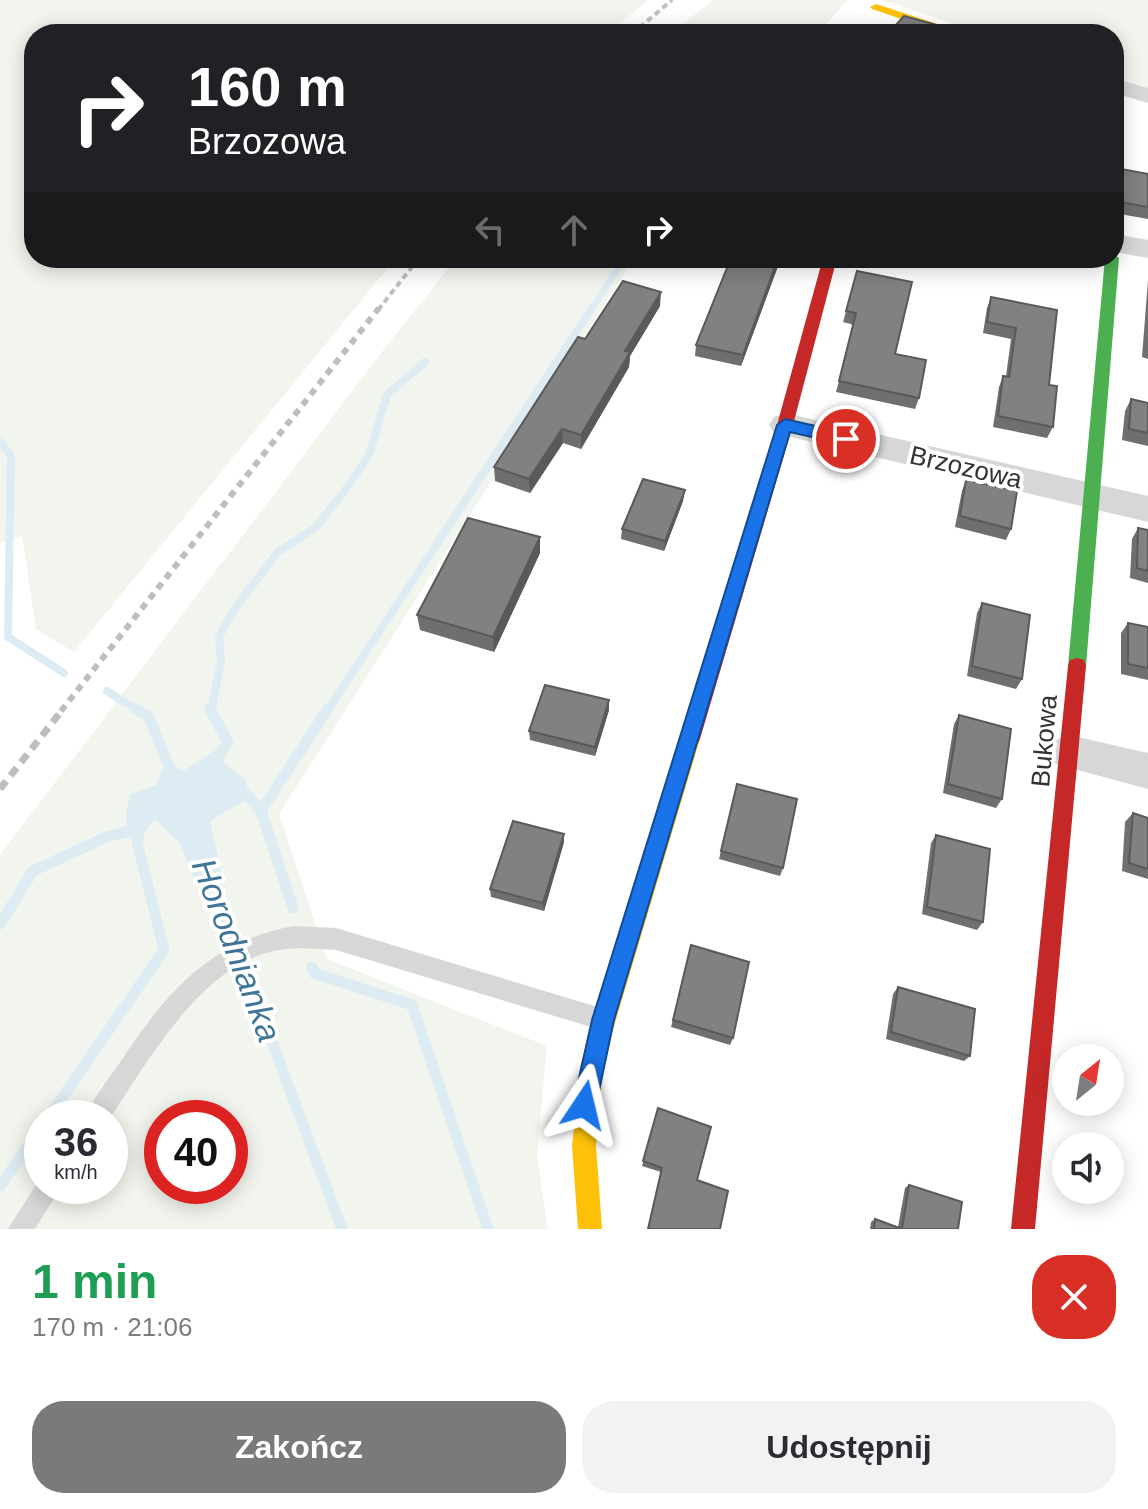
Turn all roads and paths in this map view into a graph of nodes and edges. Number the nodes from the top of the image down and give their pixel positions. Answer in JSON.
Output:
{"nodes":[{"id":1,"x":876,"y":7,"type":"dead end"},
{"id":2,"x":928,"y":24,"type":"edge"},
{"id":3,"x":1124,"y":88,"type":"edge"},
{"id":4,"x":1148,"y":96,"type":"edge"},
{"id":5,"x":1124,"y":245,"type":"edge"},
{"id":6,"x":1148,"y":249,"type":"edge"},
{"id":7,"x":827,"y":268,"type":"edge"},
{"id":8,"x":1111,"y":268,"type":"edge"},
{"id":9,"x":785,"y":425,"type":"junction"},
{"id":10,"x":1091,"y":496,"type":"junction"},
{"id":11,"x":1148,"y":509,"type":"edge"},
{"id":12,"x":1069,"y":752,"type":"junction"},
{"id":13,"x":1148,"y":771,"type":"edge"},
{"id":14,"x":603,"y":1020,"type":"junction"},
{"id":15,"x":108,"y":1100,"type":"edge"},
{"id":16,"x":37,"y":1204,"type":"edge"},
{"id":17,"x":20,"y":1229,"type":"edge"},
{"id":18,"x":590,"y":1229,"type":"edge"},
{"id":19,"x":1023,"y":1229,"type":"edge"}],
"edges":[{"from":1,"to":2,"type":"street"},
{"from":3,"to":4,"type":"street"},
{"from":5,"to":6,"type":"street"},
{"from":7,"to":9,"type":"street"},
{"from":8,"to":10,"type":"street","name":"Bukowa"},
{"from":9,"to":10,"type":"street","name":"Brzozowa"},
{"from":9,"to":14,"type":"street"},
{"from":10,"to":11,"type":"street","name":"Brzozowa"},
{"from":10,"to":12,"type":"street","name":"Bukowa"},
{"from":12,"to":13,"type":"street"},
{"from":12,"to":19,"type":"street","name":"Bukowa"},
{"from":14,"to":15,"type":"lane"},
{"from":14,"to":18,"type":"street"},
{"from":16,"to":17,"type":"lane"}]}
